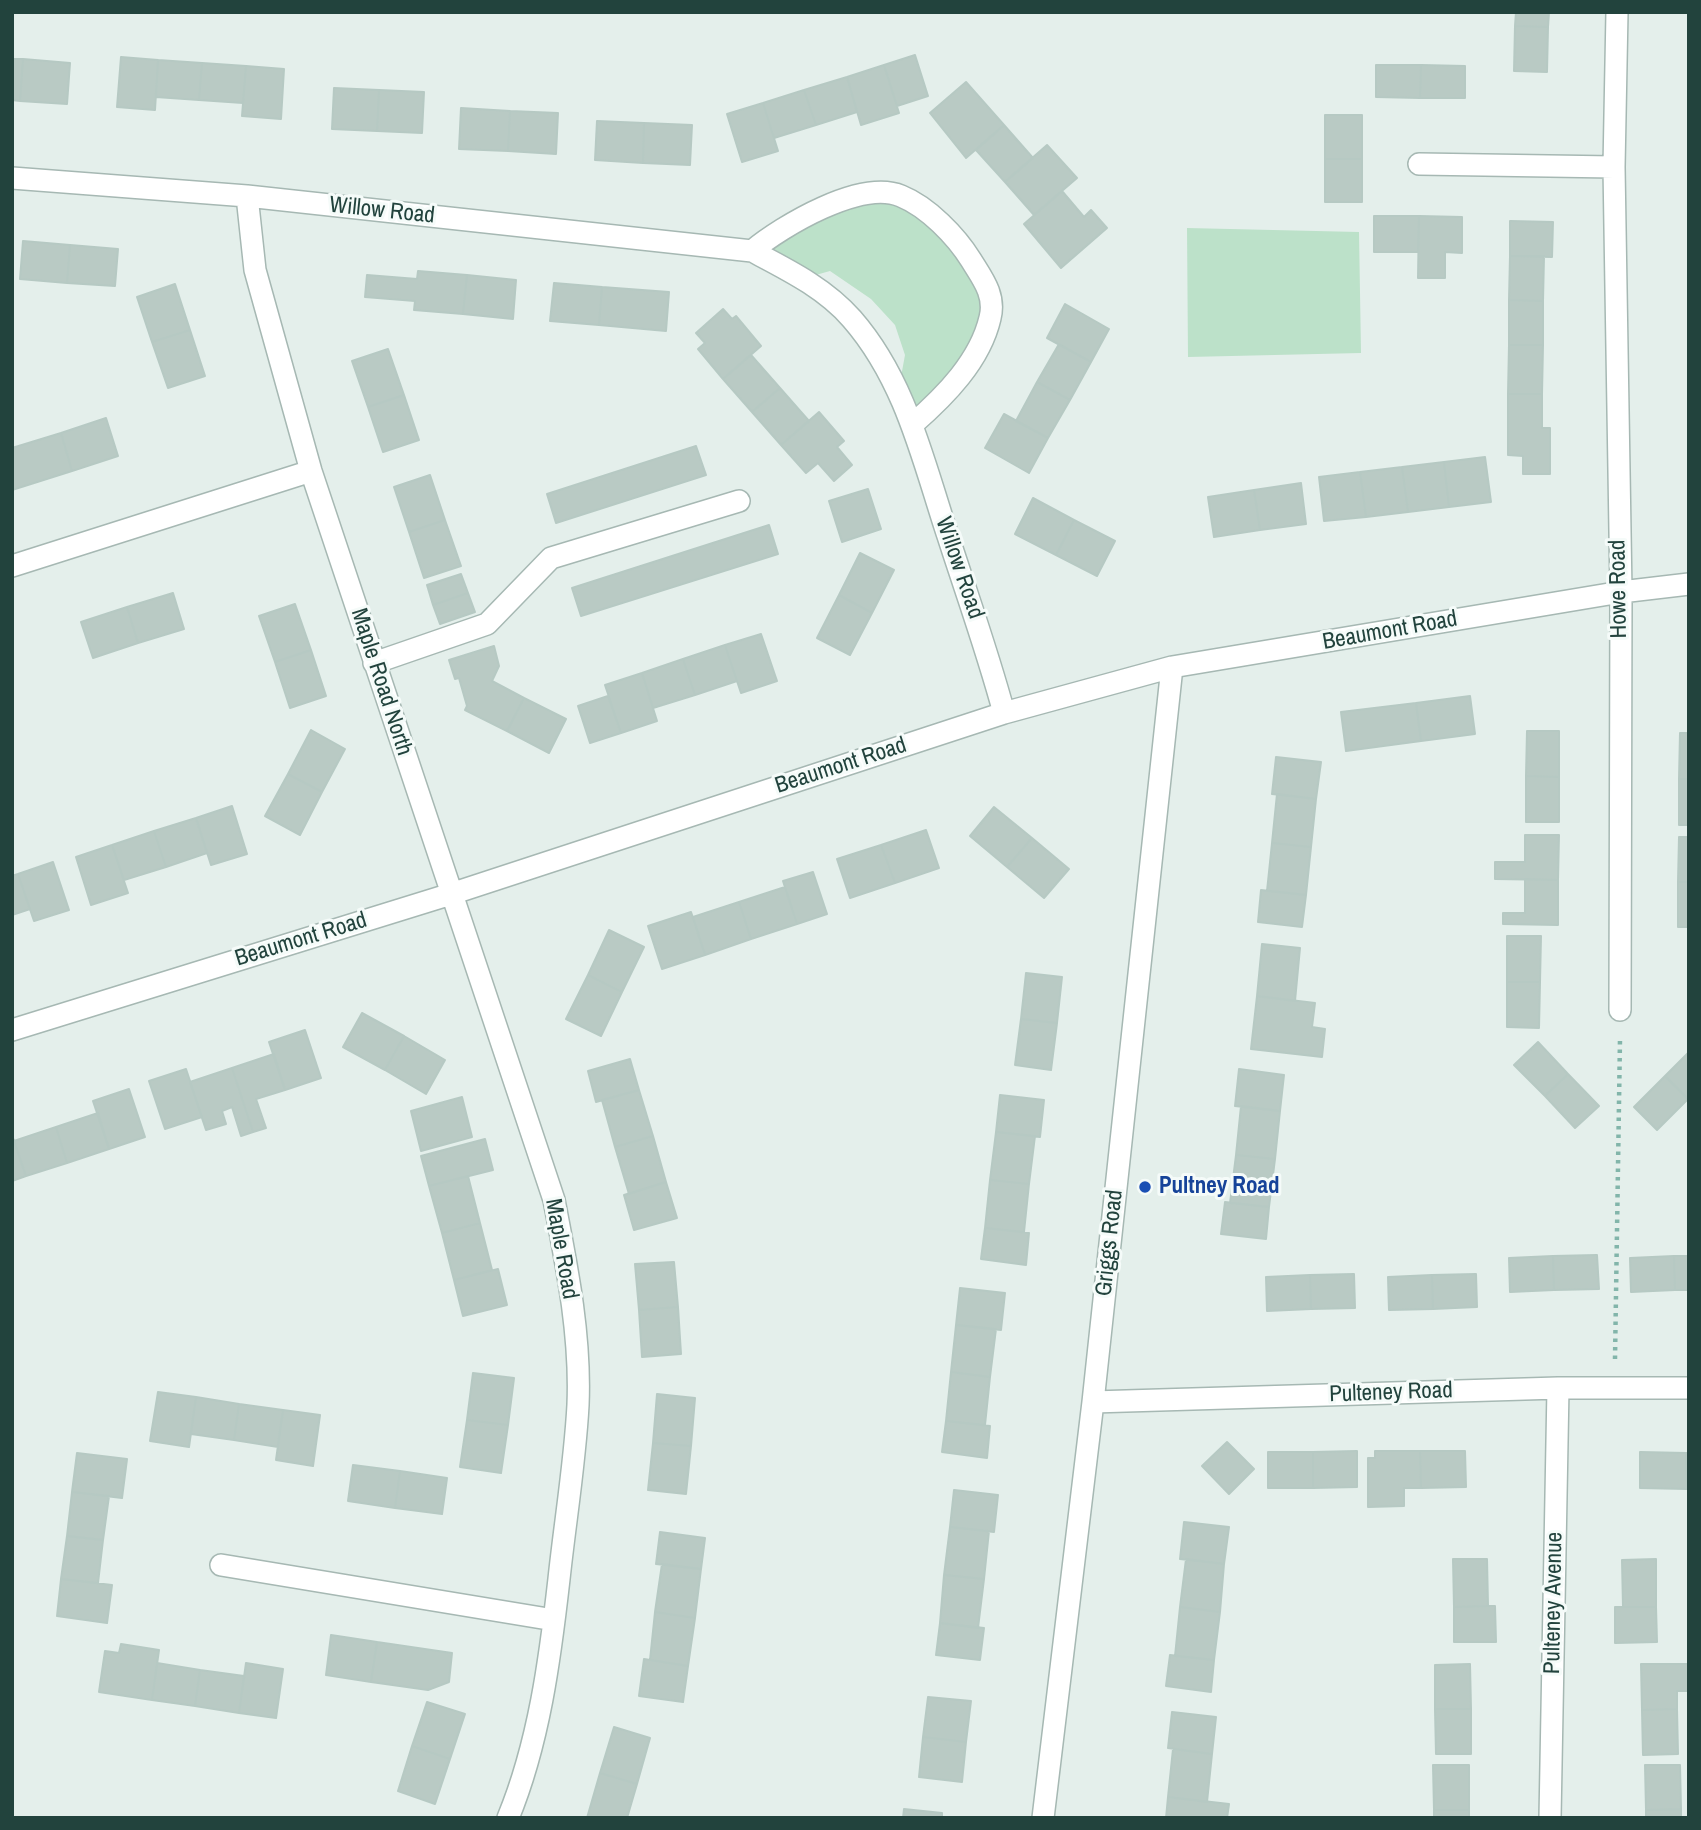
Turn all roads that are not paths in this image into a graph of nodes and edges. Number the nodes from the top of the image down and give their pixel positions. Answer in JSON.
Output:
{"nodes":[{"id":1,"x":1617,"y":12,"type":"edge"},
{"id":2,"x":1419,"y":164,"type":"dead end"},
{"id":3,"x":1614,"y":167,"type":"junction"},
{"id":4,"x":12,"y":178,"type":"edge"},
{"id":5,"x":247,"y":196,"type":"junction"},
{"id":6,"x":752,"y":251,"type":"junction"},
{"id":7,"x":913,"y":424,"type":"junction"},
{"id":8,"x":311,"y":471,"type":"junction"},
{"id":9,"x":739,"y":501,"type":"dead end"},
{"id":10,"x":12,"y":566,"type":"edge"},
{"id":11,"x":1689,"y":584,"type":"edge"},
{"id":12,"x":1621,"y":592,"type":"junction"},
{"id":13,"x":374,"y":663,"type":"junction"},
{"id":14,"x":1172,"y":667,"type":"junction"},
{"id":15,"x":1004,"y":713,"type":"junction"},
{"id":16,"x":451,"y":894,"type":"junction"},
{"id":17,"x":1620,"y":1010,"type":"road end"},
{"id":18,"x":12,"y":1030,"type":"edge"},
{"id":19,"x":1558,"y":1388,"type":"junction"},
{"id":20,"x":1689,"y":1388,"type":"edge"},
{"id":21,"x":1093,"y":1402,"type":"junction"},
{"id":22,"x":221,"y":1566,"type":"dead end"},
{"id":23,"x":554,"y":1620,"type":"junction"},
{"id":24,"x":508,"y":1818,"type":"edge"},
{"id":25,"x":1043,"y":1818,"type":"edge"},
{"id":26,"x":1550,"y":1818,"type":"edge"}],
"edges":[{"from":1,"to":3,"type":"street","name":"Howe Road"},
{"from":2,"to":3,"type":"street"},
{"from":3,"to":12,"type":"street","name":"Howe Road"},
{"from":4,"to":5,"type":"street","name":"Willow Road"},
{"from":5,"to":6,"type":"street","name":"Willow Road"},
{"from":5,"to":8,"type":"street","name":"Maple Road North"},
{"from":6,"to":7,"type":"street","name":"Willow Road"},
{"from":6,"to":7,"type":"street"},
{"from":7,"to":15,"type":"street","name":"Willow Road"},
{"from":8,"to":10,"type":"street"},
{"from":8,"to":13,"type":"street","name":"Maple Road North"},
{"from":9,"to":13,"type":"street"},
{"from":11,"to":12,"type":"street","name":"Beaumont Road"},
{"from":12,"to":14,"type":"street","name":"Beaumont Road"},
{"from":12,"to":17,"type":"street","name":"Howe Road"},
{"from":13,"to":16,"type":"street","name":"Maple Road North"},
{"from":14,"to":15,"type":"street","name":"Beaumont Road"},
{"from":14,"to":21,"type":"street","name":"Griggs Road"},
{"from":15,"to":16,"type":"street","name":"Beaumont Road"},
{"from":16,"to":18,"type":"street","name":"Beaumont Road"},
{"from":16,"to":23,"type":"street","name":"Maple Road"},
{"from":19,"to":20,"type":"street","name":"Pulteney Road"},
{"from":19,"to":21,"type":"street","name":"Pulteney Road"},
{"from":19,"to":26,"type":"street","name":"Pulteney Avenue"},
{"from":21,"to":25,"type":"street","name":"Griggs Road"},
{"from":22,"to":23,"type":"street"},
{"from":23,"to":24,"type":"street","name":"Maple Road"}]}
